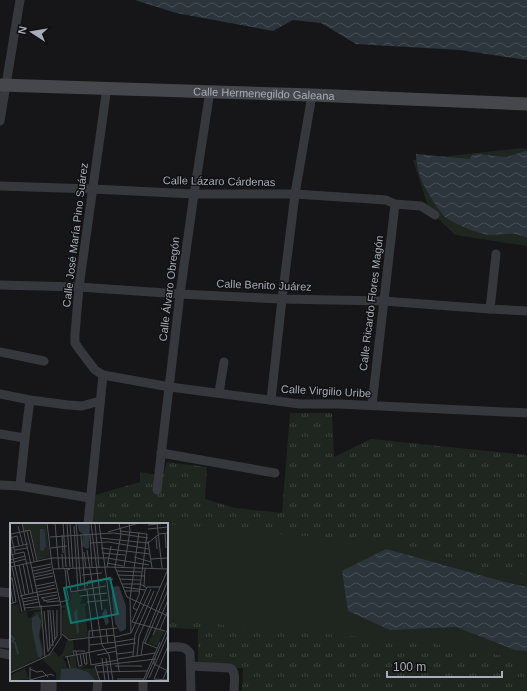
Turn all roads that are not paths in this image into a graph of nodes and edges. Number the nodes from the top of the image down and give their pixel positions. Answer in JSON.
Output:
{"nodes":[{"id":1,"x":20,"y":0,"type":"edge"},
{"id":2,"x":3,"y":85,"type":"edge"},
{"id":3,"x":108,"y":88,"type":"junction"},
{"id":4,"x":210,"y":91,"type":"junction"},
{"id":5,"x":312,"y":95,"type":"junction"},
{"id":6,"x":527,"y":104,"type":"edge"},
{"id":7,"x":0,"y":121,"type":"edge"},
{"id":8,"x":0,"y":186,"type":"edge"},
{"id":9,"x":93,"y":189,"type":"junction"},
{"id":10,"x":194,"y":194,"type":"junction"},
{"id":11,"x":295,"y":194,"type":"junction"},
{"id":12,"x":395,"y":204,"type":"junction"},
{"id":13,"x":435,"y":215,"type":"dead end"},
{"id":14,"x":496,"y":254,"type":"dead end"},
{"id":15,"x":0,"y":285,"type":"edge"},
{"id":16,"x":79,"y":287,"type":"junction"},
{"id":17,"x":180,"y":294,"type":"junction"},
{"id":18,"x":282,"y":299,"type":"junction"},
{"id":19,"x":383,"y":301,"type":"junction"},
{"id":20,"x":490,"y":309,"type":"junction"},
{"id":21,"x":527,"y":311,"type":"edge"},
{"id":22,"x":0,"y":352,"type":"edge"},
{"id":23,"x":44,"y":360,"type":"dead end"},
{"id":24,"x":224,"y":362,"type":"dead end"},
{"id":25,"x":103,"y":375,"type":"junction"},
{"id":26,"x":170,"y":387,"type":"junction"},
{"id":27,"x":219,"y":393,"type":"junction"},
{"id":28,"x":0,"y":394,"type":"edge"},
{"id":29,"x":30,"y":400,"type":"junction"},
{"id":30,"x":271,"y":400,"type":"junction"},
{"id":31,"x":100,"y":401,"type":"junction"},
{"id":32,"x":372,"y":405,"type":"junction"},
{"id":33,"x":527,"y":413,"type":"edge"},
{"id":34,"x":0,"y":434,"type":"edge"},
{"id":35,"x":25,"y":438,"type":"junction"},
{"id":36,"x":161,"y":453,"type":"junction"},
{"id":37,"x":275,"y":473,"type":"dead end"},
{"id":38,"x":0,"y":485,"type":"edge"},
{"id":39,"x":20,"y":486,"type":"junction"},
{"id":40,"x":157,"y":490,"type":"dead end"},
{"id":41,"x":90,"y":498,"type":"junction"},
{"id":42,"x":88,"y":523,"type":"edge"},
{"id":43,"x":0,"y":643,"type":"edge"},
{"id":44,"x":10,"y":644,"type":"edge"},
{"id":45,"x":168,"y":646,"type":"edge"},
{"id":46,"x":0,"y":653,"type":"edge"},
{"id":47,"x":10,"y":655,"type":"edge"},
{"id":48,"x":191,"y":666,"type":"junction"},
{"id":49,"x":98,"y":681,"type":"edge"},
{"id":50,"x":97,"y":691,"type":"edge"},
{"id":51,"x":191,"y":691,"type":"edge"},
{"id":52,"x":234,"y":691,"type":"edge"}],
"edges":[{"from":1,"to":2,"type":"street"},
{"from":2,"to":3,"type":"street","name":"Calle Hermenegildo Galeana"},
{"from":2,"to":7,"type":"street"},
{"from":3,"to":4,"type":"street","name":"Calle Hermenegildo Galeana"},
{"from":3,"to":9,"type":"street","name":"Calle José María Pino Suárez"},
{"from":4,"to":5,"type":"street","name":"Calle Hermenegildo Galeana"},
{"from":4,"to":10,"type":"street","name":"Calle Álvaro Obregón"},
{"from":5,"to":6,"type":"street","name":"Calle Hermenegildo Galeana"},
{"from":5,"to":11,"type":"street"},
{"from":8,"to":9,"type":"street","name":"Calle Lázaro Cárdenas"},
{"from":9,"to":10,"type":"street","name":"Calle Lázaro Cárdenas"},
{"from":9,"to":16,"type":"street","name":"Calle José María Pino Suárez"},
{"from":10,"to":11,"type":"street","name":"Calle Lázaro Cárdenas"},
{"from":10,"to":17,"type":"street","name":"Calle Álvaro Obregón"},
{"from":11,"to":12,"type":"street","name":"Calle Lázaro Cárdenas"},
{"from":11,"to":18,"type":"street"},
{"from":12,"to":13,"type":"street","name":"Calle Lázaro Cárdenas"},
{"from":12,"to":19,"type":"street","name":"Calle Ricardo Flores Magón"},
{"from":14,"to":20,"type":"street"},
{"from":15,"to":16,"type":"street","name":"Calle Benito Juárez"},
{"from":16,"to":17,"type":"street","name":"Calle Benito Juárez"},
{"from":16,"to":25,"type":"street","name":"Calle José María Pino Suárez"},
{"from":17,"to":18,"type":"street","name":"Calle Benito Juárez"},
{"from":17,"to":26,"type":"street","name":"Calle Álvaro Obregón"},
{"from":18,"to":19,"type":"street","name":"Calle Benito Juárez"},
{"from":18,"to":30,"type":"street"},
{"from":19,"to":20,"type":"street","name":"Calle Benito Juárez"},
{"from":19,"to":32,"type":"street","name":"Calle Ricardo Flores Magón"},
{"from":20,"to":21,"type":"street","name":"Calle Benito Juárez"},
{"from":22,"to":23,"type":"street"},
{"from":24,"to":27,"type":"street"},
{"from":25,"to":26,"type":"street","name":"Calle Virgilio Uribe"},
{"from":25,"to":31,"type":"street"},
{"from":26,"to":27,"type":"street","name":"Calle Virgilio Uribe"},
{"from":26,"to":36,"type":"street","name":"Calle Álvaro Obregón"},
{"from":27,"to":30,"type":"street","name":"Calle Virgilio Uribe"},
{"from":28,"to":29,"type":"street"},
{"from":29,"to":31,"type":"street"},
{"from":29,"to":35,"type":"street"},
{"from":30,"to":32,"type":"street","name":"Calle Virgilio Uribe"},
{"from":31,"to":41,"type":"street"},
{"from":32,"to":33,"type":"street","name":"Calle Virgilio Uribe"},
{"from":34,"to":35,"type":"street"},
{"from":35,"to":39,"type":"street"},
{"from":36,"to":37,"type":"street"},
{"from":36,"to":40,"type":"street","name":"Calle Álvaro Obregón"},
{"from":38,"to":39,"type":"street"},
{"from":39,"to":41,"type":"street"},
{"from":41,"to":42,"type":"street"},
{"from":43,"to":44,"type":"street"},
{"from":45,"to":48,"type":"street"},
{"from":46,"to":47,"type":"street"},
{"from":48,"to":51,"type":"street"},
{"from":48,"to":52,"type":"street"},
{"from":49,"to":50,"type":"street"}]}
